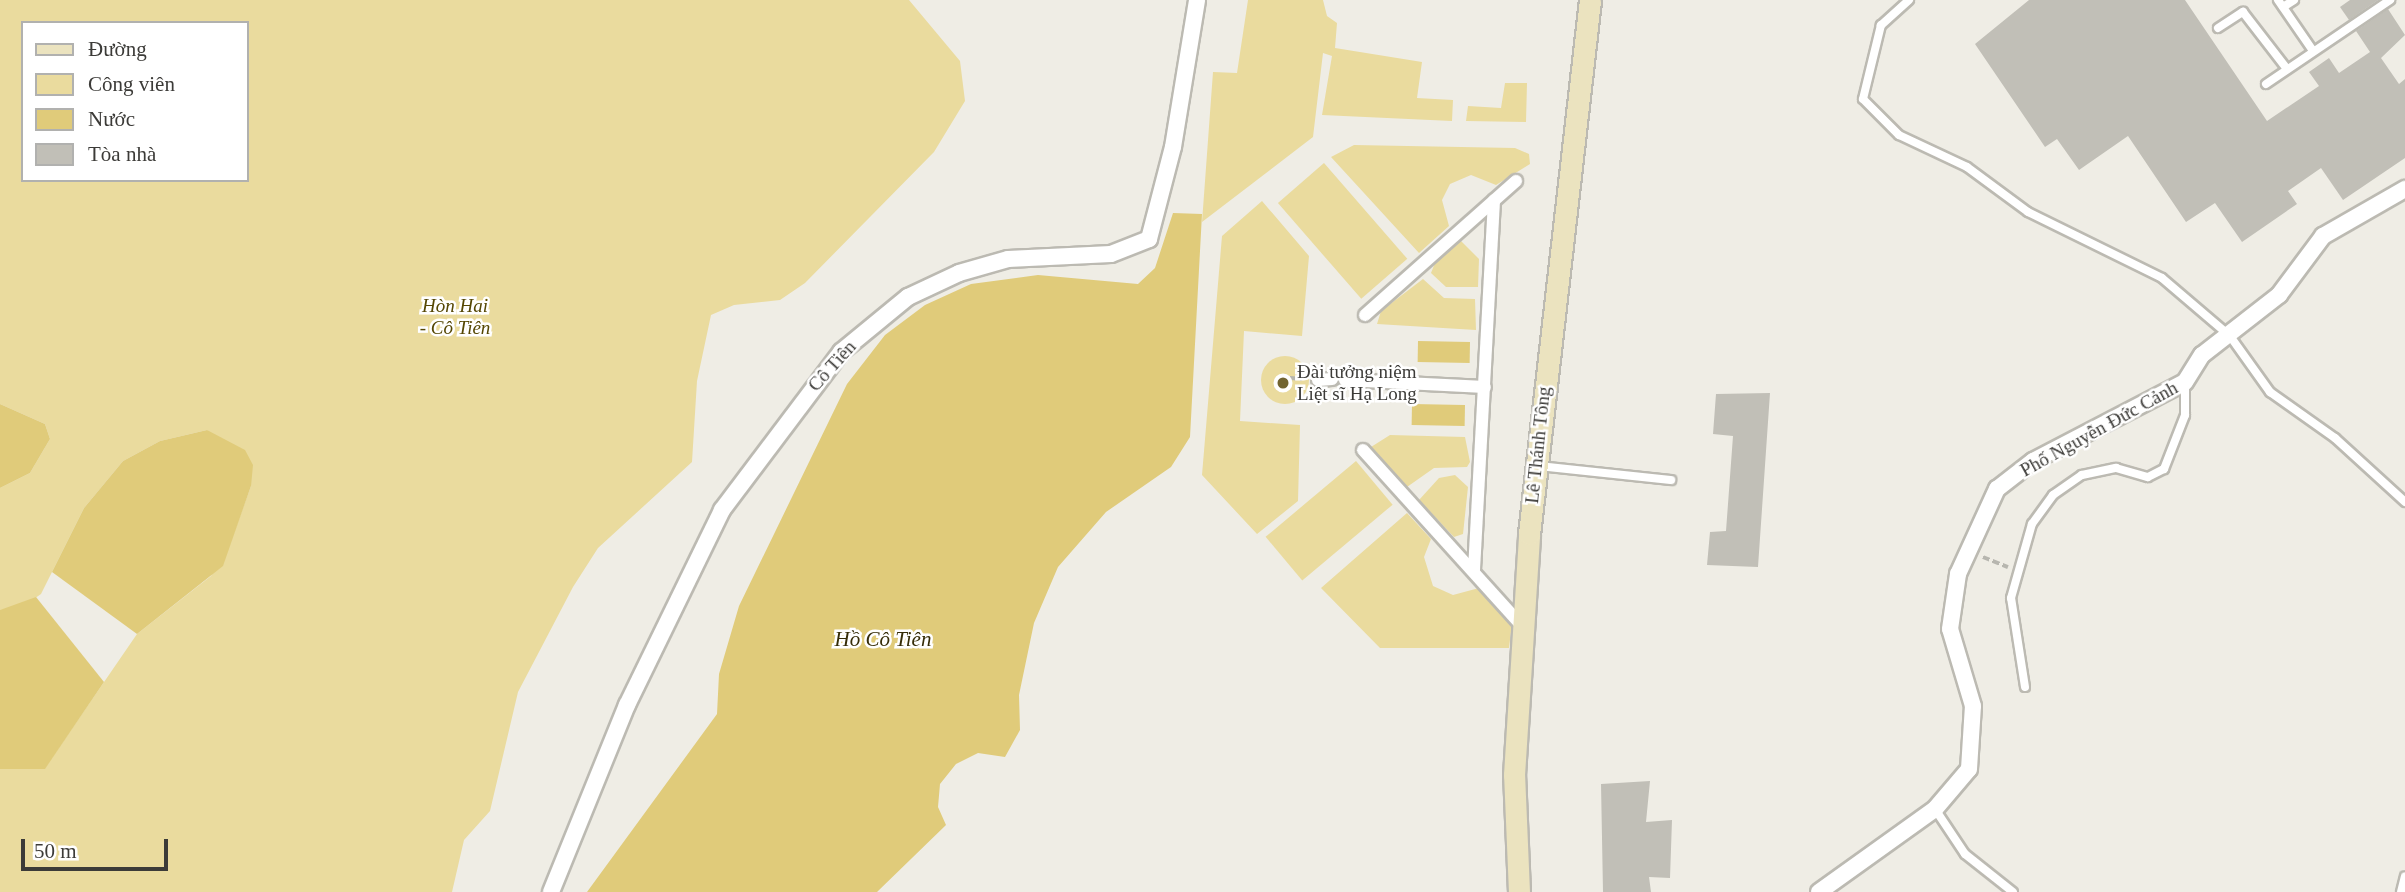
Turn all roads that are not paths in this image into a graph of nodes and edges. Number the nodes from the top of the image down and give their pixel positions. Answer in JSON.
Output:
{"nodes":[{"id":1,"x":1196,"y":0,"type":"edge"},
{"id":2,"x":1590,"y":0,"type":"edge"},
{"id":3,"x":1909,"y":0,"type":"edge"},
{"id":4,"x":2294,"y":0,"type":"edge"},
{"id":5,"x":2390,"y":0,"type":"edge"},
{"id":6,"x":2280,"y":3,"type":"edge"},
{"id":7,"x":2218,"y":28,"type":"dead end"},
{"id":8,"x":2313,"y":51,"type":"junction"},
{"id":9,"x":2287,"y":69,"type":"junction"},
{"id":10,"x":2266,"y":84,"type":"dead end"},
{"id":11,"x":1516,"y":181,"type":"dead end"},
{"id":12,"x":2405,"y":189,"type":"edge"},
{"id":13,"x":1494,"y":201,"type":"junction"},
{"id":14,"x":1364,"y":315,"type":"dead end"},
{"id":15,"x":2230,"y":336,"type":"junction"},
{"id":16,"x":1345,"y":380,"type":"dead end"},
{"id":17,"x":2185,"y":382,"type":"junction"},
{"id":18,"x":1485,"y":387,"type":"junction"},
{"id":19,"x":1363,"y":450,"type":"dead end"},
{"id":20,"x":1536,"y":465,"type":"junction"},
{"id":21,"x":1671,"y":480,"type":"dead end"},
{"id":22,"x":2405,"y":502,"type":"edge"},
{"id":23,"x":1474,"y":570,"type":"junction"},
{"id":24,"x":1523,"y":627,"type":"junction"},
{"id":25,"x":2025,"y":687,"type":"dead end"},
{"id":26,"x":1935,"y":809,"type":"junction"},
{"id":27,"x":2405,"y":876,"type":"edge"},
{"id":28,"x":551,"y":892,"type":"edge"},
{"id":29,"x":1519,"y":892,"type":"edge"},
{"id":30,"x":1819,"y":892,"type":"edge"},
{"id":31,"x":2013,"y":892,"type":"edge"},
{"id":32,"x":2401,"y":892,"type":"edge"}],
"edges":[{"from":1,"to":28,"type":"street","name":"Cô Tiên"},
{"from":2,"to":20,"type":"main road","name":"Lê Thánh Tông"},
{"from":3,"to":15,"type":"lane"},
{"from":4,"to":6,"type":"lane"},
{"from":5,"to":8,"type":"lane"},
{"from":6,"to":8,"type":"lane"},
{"from":7,"to":9,"type":"lane"},
{"from":8,"to":9,"type":"lane"},
{"from":9,"to":10,"type":"lane"},
{"from":11,"to":13,"type":"street"},
{"from":12,"to":15,"type":"street","name":"Phố Nguyễn Đức Cảnh"},
{"from":13,"to":14,"type":"street"},
{"from":13,"to":18,"type":"street"},
{"from":15,"to":17,"type":"street","name":"Phố Nguyễn Đức Cảnh"},
{"from":15,"to":22,"type":"lane"},
{"from":16,"to":18,"type":"street"},
{"from":17,"to":25,"type":"lane"},
{"from":17,"to":26,"type":"street","name":"Phố Nguyễn Đức Cảnh"},
{"from":18,"to":23,"type":"street"},
{"from":19,"to":23,"type":"street"},
{"from":20,"to":21,"type":"lane"},
{"from":20,"to":24,"type":"main road","name":"Lê Thánh Tông"},
{"from":23,"to":24,"type":"street"},
{"from":24,"to":29,"type":"main road","name":"Lê Thánh Tông"},
{"from":26,"to":30,"type":"street","name":"Phố Nguyễn Đức Cảnh"},
{"from":26,"to":31,"type":"lane"},
{"from":27,"to":32,"type":"lane"}]}
